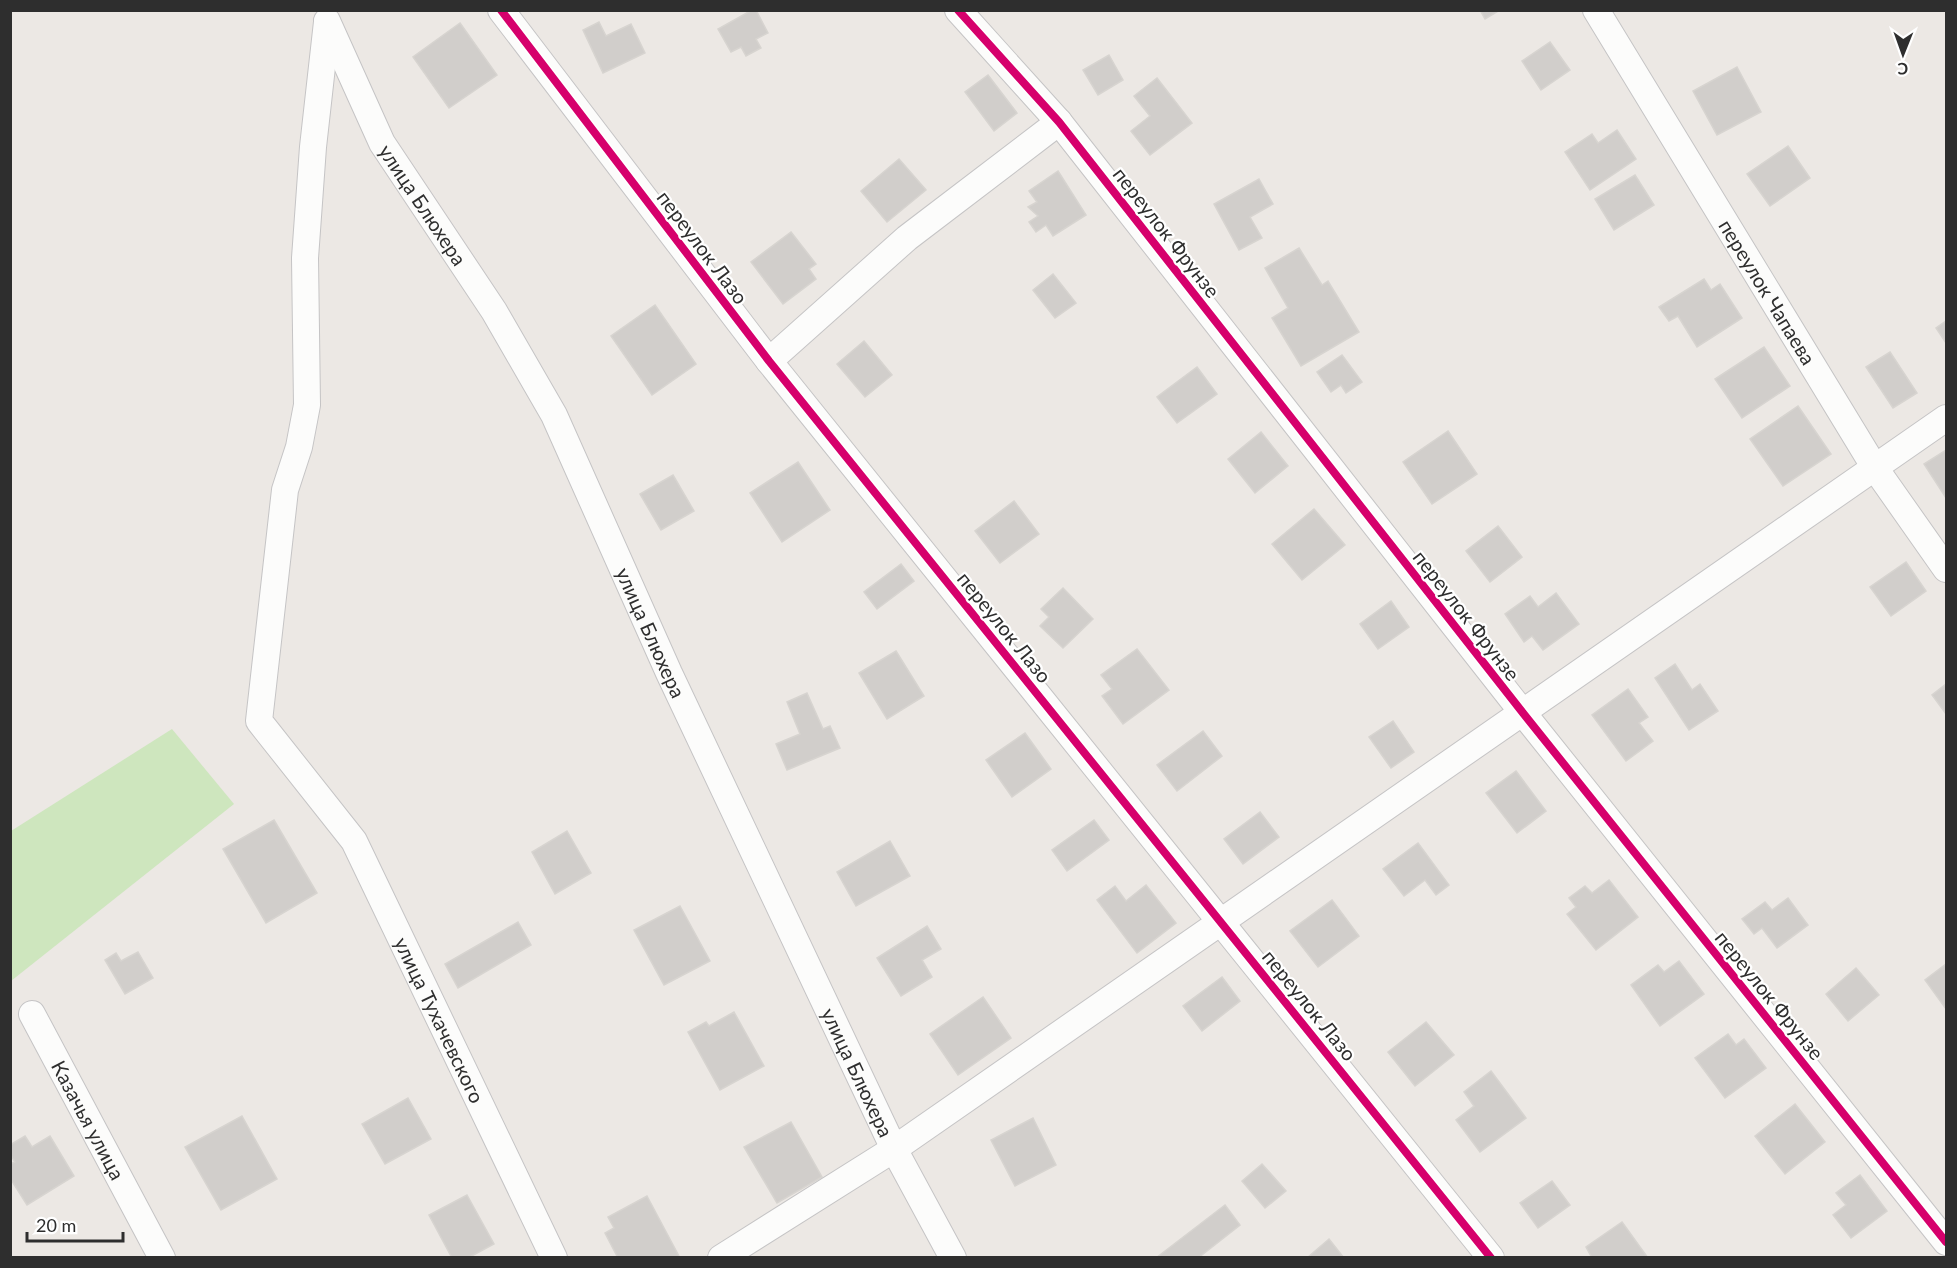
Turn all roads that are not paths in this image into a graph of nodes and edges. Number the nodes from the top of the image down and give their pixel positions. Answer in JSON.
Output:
{"nodes":[{"id":1,"x":501,"y":10,"type":"edge"},
{"id":2,"x":958,"y":10,"type":"edge"},
{"id":3,"x":1596,"y":10,"type":"edge"},
{"id":4,"x":327,"y":16,"type":"edge"},
{"id":5,"x":1059,"y":122,"type":"junction"},
{"id":6,"x":769,"y":361,"type":"junction"},
{"id":7,"x":1947,"y":418,"type":"edge"},
{"id":8,"x":1875,"y":468,"type":"junction"},
{"id":9,"x":1947,"y":569,"type":"edge"},
{"id":10,"x":1523,"y":712,"type":"junction"},
{"id":11,"x":1222,"y":921,"type":"junction"},
{"id":12,"x":32,"y":1014,"type":"dead end"},
{"id":13,"x":894,"y":1149,"type":"junction"},
{"id":14,"x":1947,"y":1242,"type":"edge"},
{"id":15,"x":162,"y":1257,"type":"edge"},
{"id":16,"x":554,"y":1257,"type":"edge"},
{"id":17,"x":722,"y":1257,"type":"edge"},
{"id":18,"x":954,"y":1257,"type":"edge"},
{"id":19,"x":1491,"y":1257,"type":"edge"}],
"edges":[{"from":1,"to":6,"type":"street","name":"переулок Лазо"},
{"from":2,"to":5,"type":"street","name":"переулок Фрунзе"},
{"from":3,"to":8,"type":"street","name":"переулок Чапаева"},
{"from":4,"to":13,"type":"street","name":"улица Блюхера"},
{"from":4,"to":16,"type":"street","name":"улица Тухачевского"},
{"from":5,"to":6,"type":"street"},
{"from":5,"to":10,"type":"street","name":"переулок Фрунзе"},
{"from":6,"to":11,"type":"street","name":"переулок Лазо"},
{"from":7,"to":8,"type":"street"},
{"from":8,"to":9,"type":"street","name":"переулок Чапаева"},
{"from":8,"to":10,"type":"street"},
{"from":10,"to":11,"type":"street"},
{"from":10,"to":14,"type":"street","name":"переулок Фрунзе"},
{"from":11,"to":13,"type":"street"},
{"from":11,"to":19,"type":"street","name":"переулок Лазо"},
{"from":12,"to":15,"type":"street","name":"Казачья улица"},
{"from":13,"to":17,"type":"street"},
{"from":13,"to":18,"type":"street","name":"улица Блюхера"}]}
